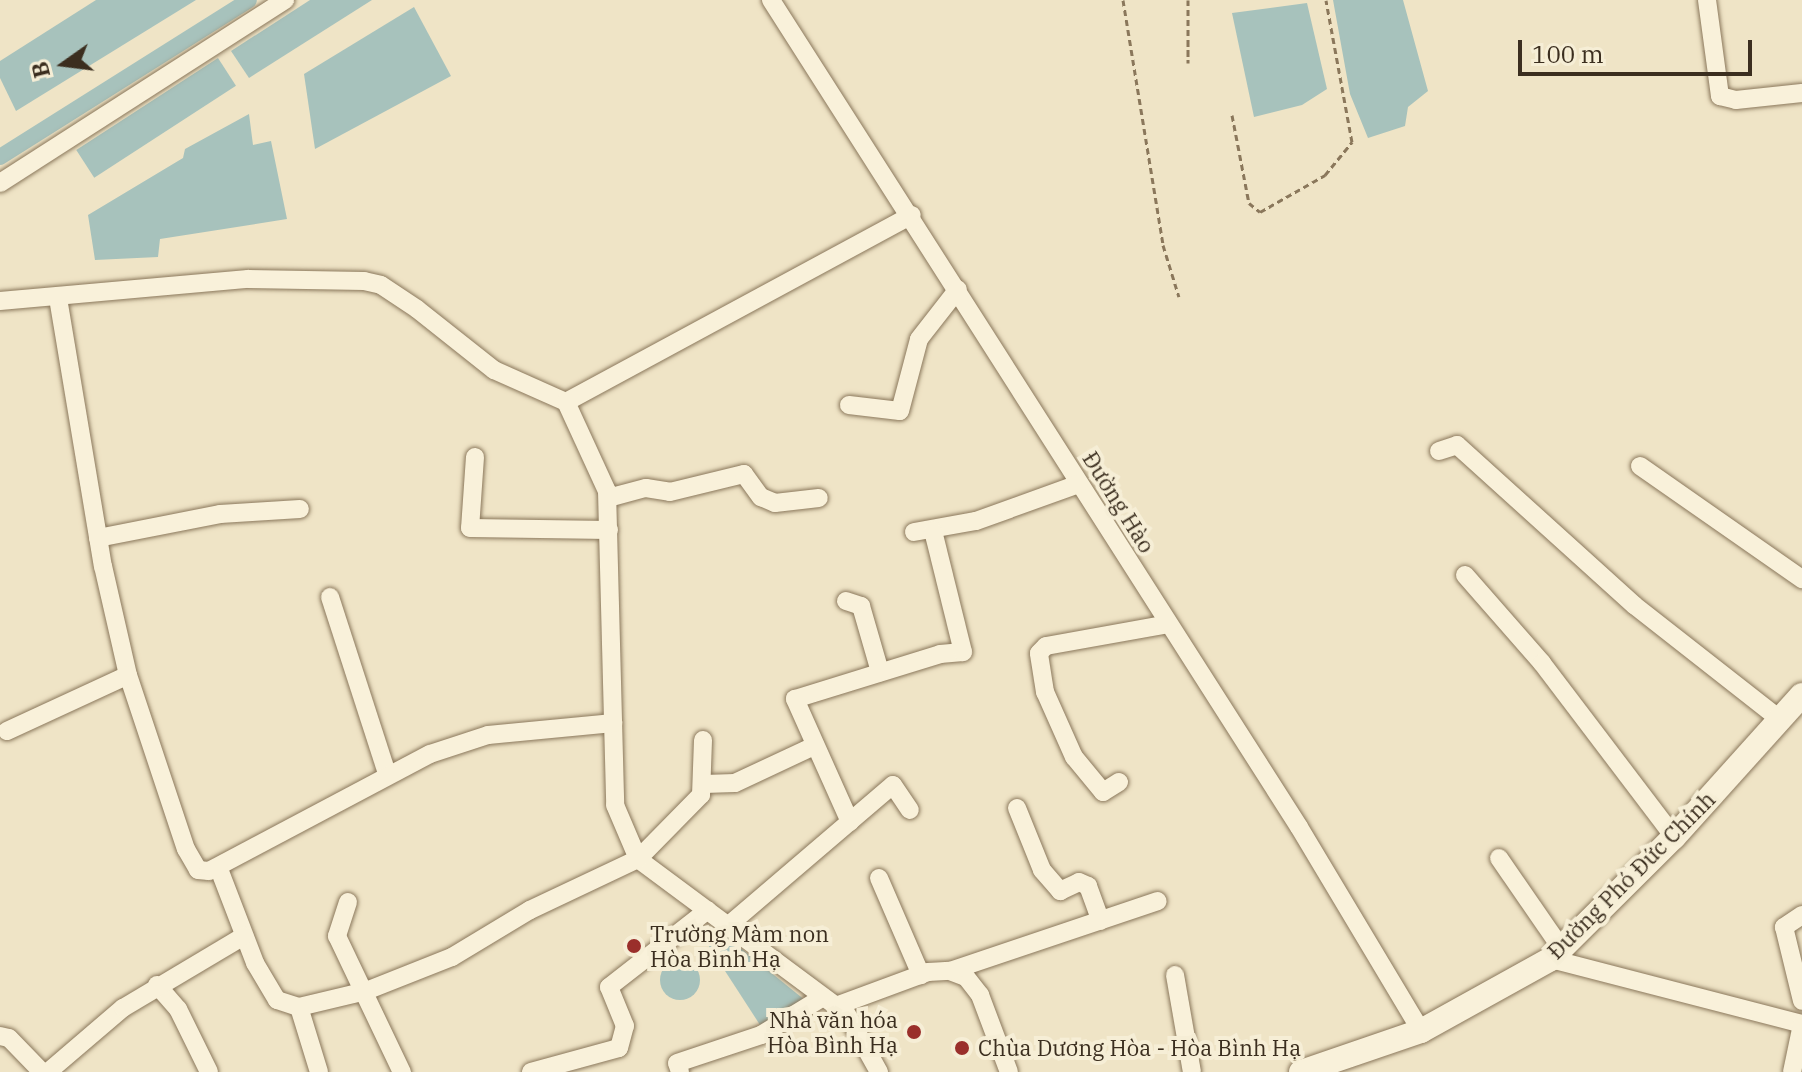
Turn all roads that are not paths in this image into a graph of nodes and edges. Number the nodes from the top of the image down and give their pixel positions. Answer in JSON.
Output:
{"nodes":[{"id":1,"x":285,"y":0,"type":"edge"},
{"id":2,"x":771,"y":0,"type":"edge"},
{"id":3,"x":1707,"y":0,"type":"edge"},
{"id":4,"x":1802,"y":93,"type":"edge"},
{"id":5,"x":0,"y":183,"type":"edge"},
{"id":6,"x":912,"y":215,"type":"junction"},
{"id":7,"x":958,"y":289,"type":"junction"},
{"id":8,"x":58,"y":298,"type":"junction"},
{"id":9,"x":0,"y":301,"type":"edge"},
{"id":10,"x":566,"y":402,"type":"junction"},
{"id":11,"x":849,"y":405,"type":"dead end"},
{"id":12,"x":1439,"y":451,"type":"dead end"},
{"id":13,"x":475,"y":457,"type":"dead end"},
{"id":14,"x":1640,"y":466,"type":"dead end"},
{"id":15,"x":1079,"y":484,"type":"junction"},
{"id":16,"x":608,"y":498,"type":"junction"},
{"id":17,"x":819,"y":498,"type":"dead end"},
{"id":18,"x":300,"y":509,"type":"dead end"},
{"id":19,"x":609,"y":530,"type":"junction"},
{"id":20,"x":933,"y":531,"type":"junction"},
{"id":21,"x":914,"y":532,"type":"dead end"},
{"id":22,"x":98,"y":538,"type":"junction"},
{"id":23,"x":1465,"y":575,"type":"dead end"},
{"id":24,"x":1802,"y":579,"type":"edge"},
{"id":25,"x":330,"y":597,"type":"dead end"},
{"id":26,"x":846,"y":601,"type":"dead end"},
{"id":27,"x":1168,"y":624,"type":"junction"},
{"id":28,"x":880,"y":672,"type":"junction"},
{"id":29,"x":128,"y":675,"type":"junction"},
{"id":30,"x":1802,"y":695,"type":"edge"},
{"id":31,"x":1778,"y":718,"type":"junction"},
{"id":32,"x":613,"y":723,"type":"junction"},
{"id":33,"x":7,"y":731,"type":"dead end"},
{"id":34,"x":703,"y":740,"type":"dead end"},
{"id":35,"x":814,"y":746,"type":"junction"},
{"id":36,"x":387,"y":774,"type":"junction"},
{"id":37,"x":1119,"y":782,"type":"dead end"},
{"id":38,"x":704,"y":784,"type":"junction"},
{"id":39,"x":1017,"y":808,"type":"dead end"},
{"id":40,"x":910,"y":810,"type":"dead end"},
{"id":41,"x":850,"y":822,"type":"junction"},
{"id":42,"x":1674,"y":837,"type":"junction"},
{"id":43,"x":1499,"y":858,"type":"dead end"},
{"id":44,"x":638,"y":859,"type":"junction"},
{"id":45,"x":219,"y":869,"type":"junction"},
{"id":46,"x":879,"y":878,"type":"dead end"},
{"id":47,"x":1158,"y":901,"type":"dead end"},
{"id":48,"x":348,"y":902,"type":"dead end"},
{"id":49,"x":708,"y":910,"type":"junction"},
{"id":50,"x":1802,"y":915,"type":"edge"},
{"id":51,"x":1101,"y":921,"type":"junction"},
{"id":52,"x":730,"y":924,"type":"junction"},
{"id":53,"x":244,"y":936,"type":"junction"},
{"id":54,"x":1556,"y":953,"type":"junction"},
{"id":55,"x":950,"y":971,"type":"junction"},
{"id":56,"x":921,"y":975,"type":"junction"},
{"id":57,"x":1175,"y":975,"type":"dead end"},
{"id":58,"x":157,"y":985,"type":"junction"},
{"id":59,"x":366,"y":991,"type":"junction"},
{"id":60,"x":1802,"y":1001,"type":"edge"},
{"id":61,"x":828,"y":1002,"type":"junction"},
{"id":62,"x":299,"y":1007,"type":"junction"},
{"id":63,"x":1802,"y":1024,"type":"edge"},
{"id":64,"x":1421,"y":1031,"type":"junction"},
{"id":65,"x":0,"y":1036,"type":"edge"},
{"id":66,"x":45,"y":1072,"type":"edge"},
{"id":67,"x":209,"y":1072,"type":"edge"},
{"id":68,"x":319,"y":1072,"type":"edge"},
{"id":69,"x":402,"y":1072,"type":"edge"},
{"id":70,"x":531,"y":1072,"type":"edge"},
{"id":71,"x":680,"y":1072,"type":"edge"},
{"id":72,"x":879,"y":1072,"type":"edge"},
{"id":73,"x":1009,"y":1072,"type":"edge"},
{"id":74,"x":1192,"y":1072,"type":"edge"},
{"id":75,"x":1301,"y":1072,"type":"edge"},
{"id":76,"x":1792,"y":1072,"type":"edge"}],
"edges":[{"from":1,"to":5,"type":"street"},
{"from":2,"to":6,"type":"street","name":"Đường Hào"},
{"from":3,"to":4,"type":"street"},
{"from":6,"to":7,"type":"street","name":"Đường Hào"},
{"from":6,"to":10,"type":"street"},
{"from":7,"to":11,"type":"street"},
{"from":7,"to":15,"type":"street","name":"Đường Hào"},
{"from":8,"to":9,"type":"street"},
{"from":8,"to":10,"type":"street"},
{"from":8,"to":22,"type":"street"},
{"from":10,"to":16,"type":"street"},
{"from":12,"to":31,"type":"street"},
{"from":13,"to":19,"type":"street"},
{"from":14,"to":24,"type":"street"},
{"from":15,"to":20,"type":"street"},
{"from":15,"to":27,"type":"street","name":"Đường Hào"},
{"from":16,"to":17,"type":"street"},
{"from":16,"to":19,"type":"street"},
{"from":18,"to":22,"type":"street"},
{"from":19,"to":32,"type":"street"},
{"from":20,"to":21,"type":"street"},
{"from":20,"to":28,"type":"street"},
{"from":22,"to":29,"type":"street"},
{"from":23,"to":42,"type":"street"},
{"from":25,"to":36,"type":"street"},
{"from":26,"to":28,"type":"street"},
{"from":27,"to":37,"type":"street"},
{"from":27,"to":64,"type":"street","name":"Đường Hào"},
{"from":28,"to":35,"type":"street"},
{"from":29,"to":33,"type":"street"},
{"from":29,"to":45,"type":"street"},
{"from":30,"to":31,"type":"main road","name":"Đường Phó Đức Chính"},
{"from":31,"to":42,"type":"main road","name":"Đường Phó Đức Chính"},
{"from":32,"to":36,"type":"street"},
{"from":32,"to":44,"type":"street"},
{"from":34,"to":38,"type":"street"},
{"from":35,"to":38,"type":"street"},
{"from":35,"to":41,"type":"street"},
{"from":36,"to":45,"type":"street"},
{"from":38,"to":44,"type":"street"},
{"from":39,"to":51,"type":"street"},
{"from":40,"to":41,"type":"street"},
{"from":41,"to":52,"type":"street"},
{"from":42,"to":54,"type":"main road","name":"Đường Phó Đức Chính"},
{"from":43,"to":54,"type":"street"},
{"from":44,"to":49,"type":"street"},
{"from":44,"to":59,"type":"street"},
{"from":45,"to":53,"type":"street"},
{"from":46,"to":56,"type":"street"},
{"from":47,"to":51,"type":"street"},
{"from":48,"to":59,"type":"street"},
{"from":49,"to":52,"type":"street"},
{"from":49,"to":70,"type":"street"},
{"from":50,"to":60,"type":"street"},
{"from":51,"to":55,"type":"street"},
{"from":52,"to":61,"type":"street"},
{"from":53,"to":58,"type":"street"},
{"from":53,"to":62,"type":"street"},
{"from":54,"to":63,"type":"street"},
{"from":54,"to":64,"type":"main road","name":"Đường Phó Đức Chính"},
{"from":55,"to":56,"type":"street"},
{"from":55,"to":73,"type":"street"},
{"from":56,"to":61,"type":"street"},
{"from":57,"to":74,"type":"street"},
{"from":58,"to":66,"type":"street"},
{"from":58,"to":67,"type":"street"},
{"from":59,"to":62,"type":"street"},
{"from":59,"to":69,"type":"street"},
{"from":61,"to":71,"type":"street"},
{"from":61,"to":72,"type":"street"},
{"from":62,"to":68,"type":"street"},
{"from":63,"to":76,"type":"street"},
{"from":64,"to":75,"type":"main road","name":"Đường Phó Đức Chính"},
{"from":65,"to":66,"type":"street"}]}
